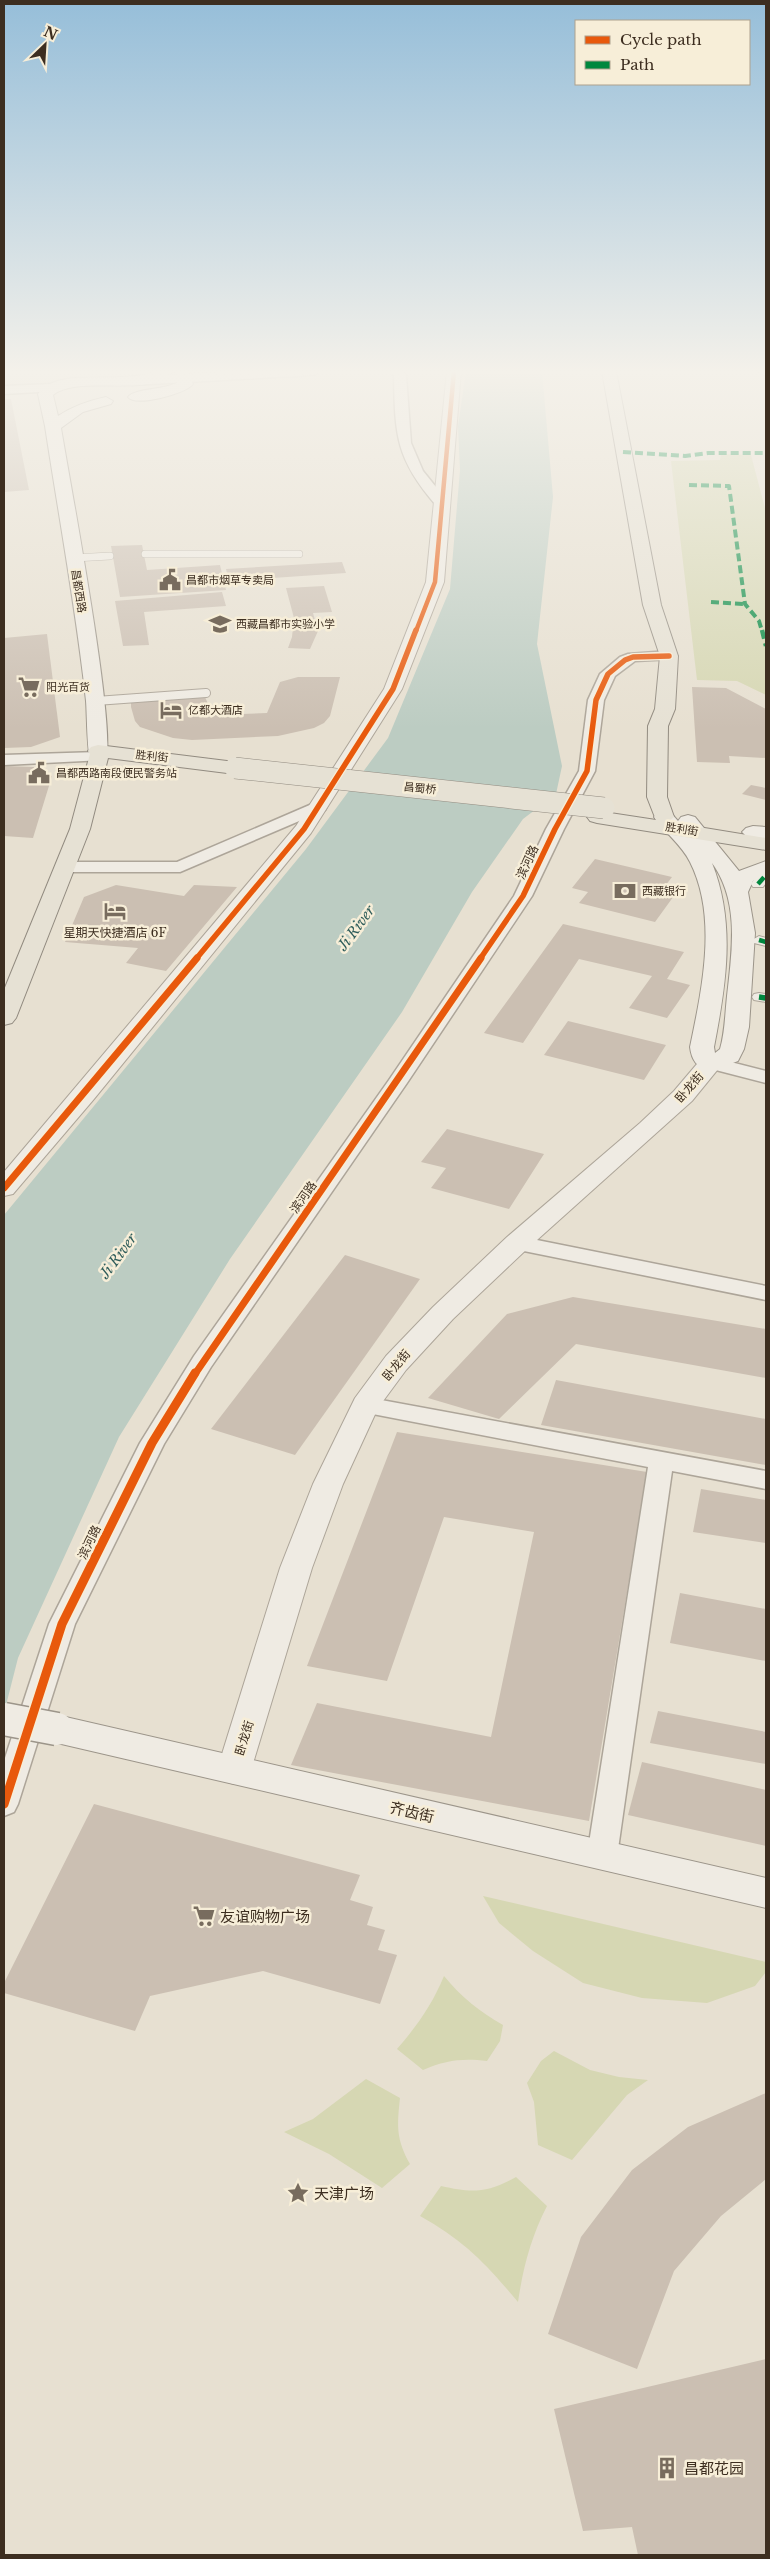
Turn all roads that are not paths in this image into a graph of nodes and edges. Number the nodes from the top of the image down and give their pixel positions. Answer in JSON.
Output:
{"nodes":[{"id":1,"x":63,"y":490,"type":"edge"},
{"id":2,"x":430,"y":490,"type":"edge"},
{"id":3,"x":443,"y":490,"type":"edge"},
{"id":4,"x":631,"y":490,"type":"edge"},
{"id":5,"x":442,"y":502,"type":"junction"},
{"id":6,"x":146,"y":554,"type":"dead end"},
{"id":7,"x":299,"y":554,"type":"dead end"},
{"id":8,"x":110,"y":556,"type":"dead end"},
{"id":9,"x":74,"y":558,"type":"junction"},
{"id":10,"x":669,"y":656,"type":"junction"},
{"id":11,"x":206,"y":693,"type":"dead end"},
{"id":12,"x":96,"y":700,"type":"junction"},
{"id":13,"x":97,"y":757,"type":"junction"},
{"id":14,"x":4,"y":760,"type":"edge"},
{"id":15,"x":234,"y":772,"type":"joint"},
{"id":16,"x":319,"y":806,"type":"junction"},
{"id":17,"x":601,"y":813,"type":"joint"},
{"id":18,"x":680,"y":824,"type":"junction"},
{"id":19,"x":763,"y":836,"type":"edge"},
{"id":20,"x":66,"y":867,"type":"junction"},
{"id":21,"x":764,"y":875,"type":"edge"},
{"id":22,"x":737,"y":893,"type":"junction"},
{"id":23,"x":4,"y":1018,"type":"edge"},
{"id":24,"x":712,"y":1063,"type":"junction"},
{"id":25,"x":766,"y":1077,"type":"edge"},
{"id":26,"x":4,"y":1188,"type":"edge"},
{"id":27,"x":517,"y":1242,"type":"junction"},
{"id":28,"x":766,"y":1293,"type":"edge"},
{"id":29,"x":365,"y":1405,"type":"junction"},
{"id":30,"x":661,"y":1461,"type":"junction"},
{"id":31,"x":766,"y":1480,"type":"edge"},
{"id":32,"x":4,"y":1719,"type":"edge"},
{"id":33,"x":234,"y":1770,"type":"junction"},
{"id":34,"x":4,"y":1804,"type":"edge"},
{"id":35,"x":602,"y":1856,"type":"junction"},
{"id":36,"x":766,"y":1893,"type":"edge"}],
"edges":[{"from":1,"to":9,"type":"main road","name":"昌都西路"},
{"from":2,"to":5,"type":"street"},
{"from":3,"to":5,"type":"main road"},
{"from":4,"to":10,"type":"main road"},
{"from":5,"to":16,"type":"main road"},
{"from":6,"to":7,"type":"lane"},
{"from":8,"to":9,"type":"lane"},
{"from":9,"to":12,"type":"main road","name":"昌都西路"},
{"from":10,"to":18,"type":"main road"},
{"from":10,"to":34,"type":"street","name":"滨河路"},
{"from":11,"to":12,"type":"lane"},
{"from":12,"to":13,"type":"main road","name":"昌都西路"},
{"from":13,"to":14,"type":"street"},
{"from":13,"to":15,"type":"main road","name":"胜利街"},
{"from":13,"to":20,"type":"main road"},
{"from":15,"to":17,"type":"main road","name":"昌蜀桥"},
{"from":16,"to":20,"type":"street"},
{"from":16,"to":26,"type":"main road"},
{"from":17,"to":18,"type":"main road","name":"胜利街"},
{"from":18,"to":19,"type":"main road","name":"胜利街"},
{"from":18,"to":22,"type":"main road","name":"卧龙街"},
{"from":18,"to":24,"type":"main road","name":"卧龙街"},
{"from":20,"to":23,"type":"main road"},
{"from":21,"to":22,"type":"main road"},
{"from":22,"to":24,"type":"main road","name":"卧龙街"},
{"from":24,"to":25,"type":"street"},
{"from":24,"to":27,"type":"main road","name":"卧龙街"},
{"from":27,"to":28,"type":"street"},
{"from":27,"to":29,"type":"main road","name":"卧龙街"},
{"from":29,"to":30,"type":"street"},
{"from":29,"to":33,"type":"main road","name":"卧龙街"},
{"from":30,"to":31,"type":"street"},
{"from":30,"to":35,"type":"street"},
{"from":32,"to":33,"type":"main road","name":"齐齿街","bridge":true},
{"from":33,"to":35,"type":"main road","name":"齐齿街"},
{"from":35,"to":36,"type":"main road","name":"齐齿街"}]}
